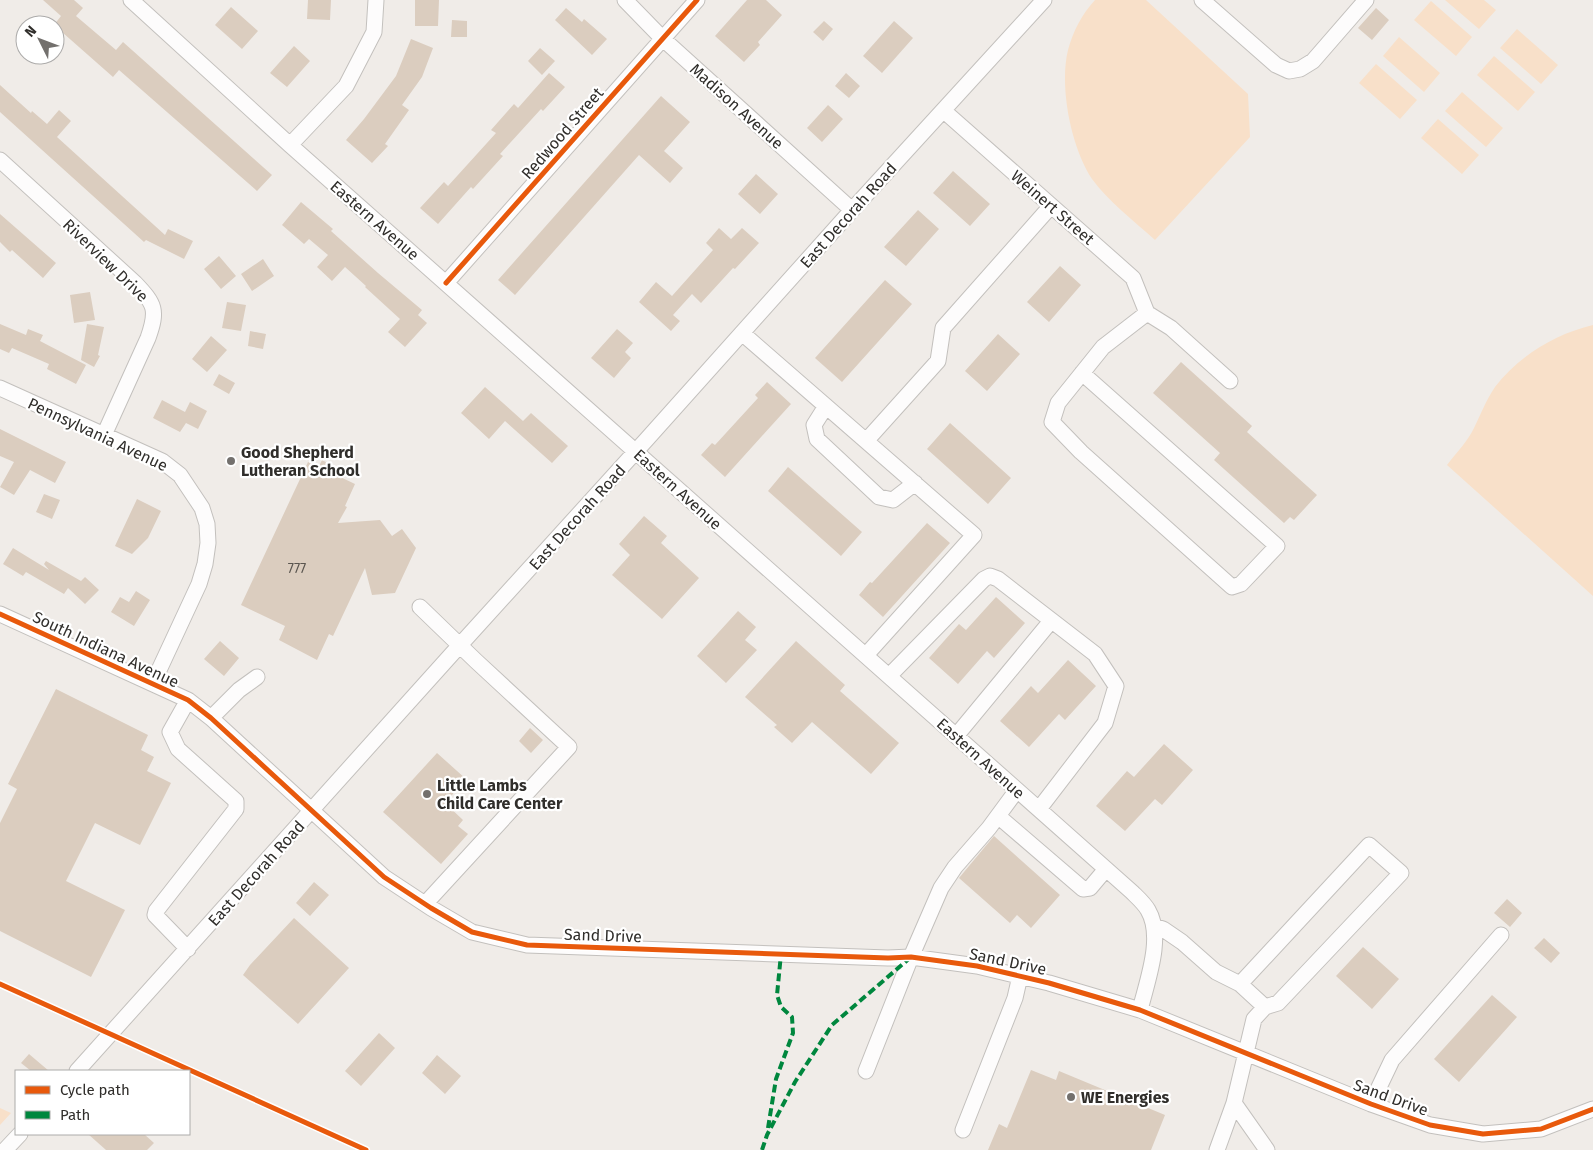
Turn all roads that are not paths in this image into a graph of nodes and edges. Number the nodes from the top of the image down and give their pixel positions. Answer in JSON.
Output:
{"nodes":[{"id":1,"x":131,"y":0,"type":"edge"},
{"id":2,"x":376,"y":0,"type":"edge"},
{"id":3,"x":625,"y":0,"type":"edge"},
{"id":4,"x":697,"y":0,"type":"edge"},
{"id":5,"x":1044,"y":0,"type":"edge"},
{"id":6,"x":1202,"y":0,"type":"edge"},
{"id":7,"x":1366,"y":0,"type":"edge"},
{"id":8,"x":662,"y":38,"type":"junction"},
{"id":9,"x":944,"y":111,"type":"junction"},
{"id":10,"x":290,"y":146,"type":"junction"},
{"id":11,"x":0,"y":160,"type":"edge"},
{"id":12,"x":1051,"y":206,"type":"junction"},
{"id":13,"x":852,"y":210,"type":"junction"},
{"id":14,"x":446,"y":283,"type":"junction"},
{"id":15,"x":1147,"y":313,"type":"junction"},
{"id":16,"x":742,"y":333,"type":"junction"},
{"id":17,"x":1082,"y":373,"type":"junction"},
{"id":18,"x":1230,"y":381,"type":"dead end"},
{"id":19,"x":0,"y":388,"type":"edge"},
{"id":20,"x":826,"y":406,"type":"junction"},
{"id":21,"x":104,"y":435,"type":"junction"},
{"id":22,"x":866,"y":441,"type":"junction"},
{"id":23,"x":637,"y":452,"type":"junction"},
{"id":24,"x":914,"y":483,"type":"junction"},
{"id":25,"x":420,"y":607,"type":"dead end"},
{"id":26,"x":0,"y":614,"type":"edge"},
{"id":27,"x":1052,"y":621,"type":"junction"},
{"id":28,"x":460,"y":645,"type":"junction"},
{"id":29,"x":866,"y":655,"type":"junction"},
{"id":30,"x":889,"y":676,"type":"junction"},
{"id":31,"x":257,"y":677,"type":"dead end"},
{"id":32,"x":153,"y":683,"type":"junction"},
{"id":33,"x":188,"y":700,"type":"junction"},
{"id":34,"x":212,"y":718,"type":"junction"},
{"id":35,"x":956,"y":736,"type":"junction"},
{"id":36,"x":1018,"y":790,"type":"junction"},
{"id":37,"x":1039,"y":809,"type":"junction"},
{"id":38,"x":312,"y":810,"type":"junction"},
{"id":39,"x":998,"y":816,"type":"junction"},
{"id":40,"x":1106,"y":869,"type":"junction"},
{"id":41,"x":426,"y":904,"type":"junction"},
{"id":42,"x":1154,"y":926,"type":"junction"},
{"id":43,"x":1501,"y":935,"type":"dead end"},
{"id":44,"x":188,"y":949,"type":"junction"},
{"id":45,"x":911,"y":957,"type":"junction"},
{"id":46,"x":1020,"y":976,"type":"junction"},
{"id":47,"x":1240,"y":984,"type":"junction"},
{"id":48,"x":1265,"y":1006,"type":"junction"},
{"id":49,"x":1140,"y":1010,"type":"junction"},
{"id":50,"x":1246,"y":1053,"type":"junction"},
{"id":51,"x":78,"y":1070,"type":"edge"},
{"id":52,"x":866,"y":1071,"type":"dead end"},
{"id":53,"x":1234,"y":1103,"type":"junction"},
{"id":54,"x":1371,"y":1104,"type":"junction"},
{"id":55,"x":1593,"y":1109,"type":"edge"},
{"id":56,"x":963,"y":1130,"type":"dead end"},
{"id":57,"x":19,"y":1135,"type":"edge"},
{"id":58,"x":5,"y":1150,"type":"edge"},
{"id":59,"x":1216,"y":1150,"type":"edge"},
{"id":60,"x":1268,"y":1150,"type":"edge"}],
"edges":[{"from":1,"to":10,"type":"street","name":"Eastern Avenue"},
{"from":2,"to":10,"type":"street"},
{"from":3,"to":8,"type":"street","name":"Madison Avenue"},
{"from":4,"to":8,"type":"street","name":"Redwood Street"},
{"from":5,"to":9,"type":"street","name":"East Decorah Road"},
{"from":6,"to":7,"type":"street"},
{"from":8,"to":13,"type":"street","name":"Madison Avenue"},
{"from":8,"to":14,"type":"street","name":"Redwood Street"},
{"from":9,"to":12,"type":"street","name":"Weinert Street"},
{"from":9,"to":13,"type":"street","name":"East Decorah Road"},
{"from":10,"to":14,"type":"street","name":"Eastern Avenue"},
{"from":11,"to":21,"type":"street","name":"Riverview Drive"},
{"from":12,"to":15,"type":"street","name":"Weinert Street"},
{"from":12,"to":22,"type":"street"},
{"from":13,"to":16,"type":"street","name":"East Decorah Road"},
{"from":14,"to":23,"type":"street","name":"Eastern Avenue"},
{"from":15,"to":17,"type":"street"},
{"from":15,"to":18,"type":"street"},
{"from":16,"to":20,"type":"street"},
{"from":16,"to":23,"type":"street","name":"East Decorah Road"},
{"from":17,"to":17,"type":"street"},
{"from":19,"to":21,"type":"street","name":"Pennsylvania Avenue"},
{"from":20,"to":22,"type":"street"},
{"from":20,"to":24,"type":"street"},
{"from":21,"to":32,"type":"street","name":"Pennsylvania Avenue"},
{"from":22,"to":24,"type":"street"},
{"from":23,"to":28,"type":"street","name":"East Decorah Road"},
{"from":23,"to":29,"type":"street","name":"Eastern Avenue"},
{"from":24,"to":29,"type":"street"},
{"from":25,"to":28,"type":"street"},
{"from":26,"to":32,"type":"street","name":"South Indiana Avenue"},
{"from":27,"to":30,"type":"street"},
{"from":27,"to":35,"type":"street"},
{"from":27,"to":37,"type":"street"},
{"from":28,"to":38,"type":"street","name":"East Decorah Road"},
{"from":28,"to":41,"type":"street"},
{"from":29,"to":30,"type":"street","name":"Eastern Avenue"},
{"from":30,"to":35,"type":"street","name":"Eastern Avenue"},
{"from":31,"to":34,"type":"street"},
{"from":32,"to":33,"type":"street","name":"South Indiana Avenue"},
{"from":33,"to":34,"type":"street","name":"South Indiana Avenue"},
{"from":33,"to":44,"type":"street"},
{"from":34,"to":38,"type":"street","name":"South Indiana Avenue"},
{"from":35,"to":36,"type":"street","name":"Eastern Avenue"},
{"from":36,"to":37,"type":"street","name":"Eastern Avenue"},
{"from":36,"to":39,"type":"street"},
{"from":37,"to":40,"type":"street","name":"Eastern Avenue"},
{"from":38,"to":41,"type":"street","name":"Sand Drive"},
{"from":38,"to":44,"type":"street","name":"East Decorah Road"},
{"from":39,"to":40,"type":"street"},
{"from":39,"to":45,"type":"street"},
{"from":40,"to":42,"type":"street","name":"Eastern Avenue"},
{"from":41,"to":45,"type":"street","name":"Sand Drive"},
{"from":42,"to":47,"type":"street"},
{"from":42,"to":49,"type":"street","name":"Eastern Avenue"},
{"from":43,"to":54,"type":"street"},
{"from":44,"to":51,"type":"street","name":"East Decorah Road"},
{"from":45,"to":46,"type":"street","name":"Sand Drive"},
{"from":45,"to":52,"type":"street"},
{"from":46,"to":49,"type":"street","name":"Sand Drive"},
{"from":46,"to":56,"type":"street"},
{"from":47,"to":48,"type":"street"},
{"from":47,"to":48,"type":"street"},
{"from":48,"to":50,"type":"street"},
{"from":49,"to":50,"type":"street","name":"Sand Drive"},
{"from":50,"to":53,"type":"street"},
{"from":50,"to":54,"type":"street","name":"Sand Drive"},
{"from":53,"to":59,"type":"street"},
{"from":53,"to":60,"type":"street"},
{"from":54,"to":55,"type":"street","name":"Sand Drive"},
{"from":57,"to":58,"type":"street"}]}
